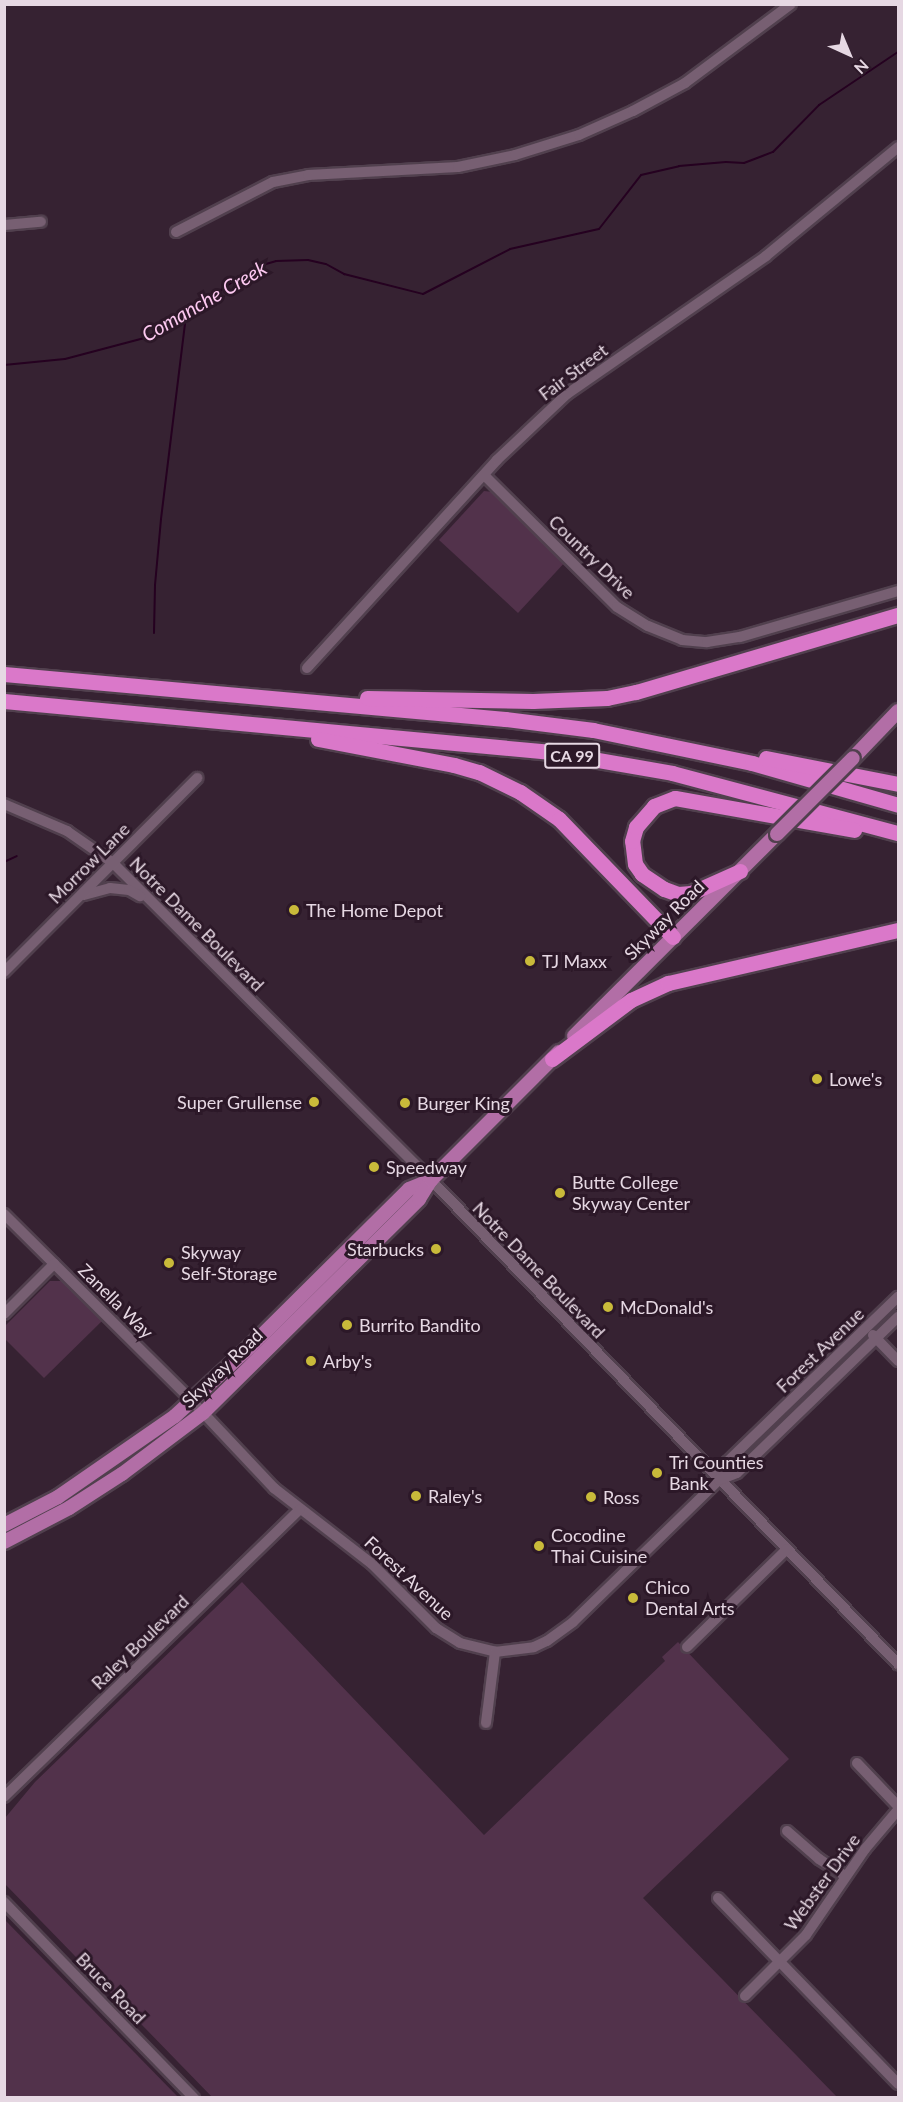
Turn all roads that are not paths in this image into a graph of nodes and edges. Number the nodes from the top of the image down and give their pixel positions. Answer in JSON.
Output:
{"nodes":[{"id":1,"x":791,"y":4,"type":"edge"},
{"id":2,"x":898,"y":147,"type":"edge"},
{"id":3,"x":41,"y":222,"type":"dead end"},
{"id":4,"x":4,"y":225,"type":"edge"},
{"id":5,"x":176,"y":232,"type":"dead end"},
{"id":6,"x":485,"y":476,"type":"junction"},
{"id":7,"x":898,"y":591,"type":"edge"},
{"id":8,"x":898,"y":615,"type":"edge"},
{"id":9,"x":307,"y":668,"type":"dead end"},
{"id":10,"x":4,"y":674,"type":"edge"},
{"id":11,"x":271,"y":697,"type":"junction"},
{"id":12,"x":4,"y":701,"type":"edge"},
{"id":13,"x":898,"y":711,"type":"edge"},
{"id":14,"x":238,"y":723,"type":"junction"},
{"id":15,"x":680,"y":747,"type":"junction"},
{"id":16,"x":197,"y":778,"type":"dead end"},
{"id":17,"x":898,"y":784,"type":"edge"},
{"id":18,"x":4,"y":804,"type":"edge"},
{"id":19,"x":898,"y":805,"type":"edge"},
{"id":20,"x":898,"y":833,"type":"edge"},
{"id":21,"x":898,"y":838,"type":"edge"},
{"id":22,"x":113,"y":863,"type":"junction"},
{"id":23,"x":740,"y":871,"type":"junction"},
{"id":24,"x":78,"y":898,"type":"junction"},
{"id":25,"x":151,"y":902,"type":"junction"},
{"id":26,"x":898,"y":930,"type":"edge"},
{"id":27,"x":673,"y":936,"type":"junction"},
{"id":28,"x":4,"y":972,"type":"edge"},
{"id":29,"x":552,"y":1059,"type":"junction"},
{"id":30,"x":431,"y":1180,"type":"junction"},
{"id":31,"x":4,"y":1214,"type":"edge"},
{"id":32,"x":54,"y":1264,"type":"junction"},
{"id":33,"x":898,"y":1297,"type":"edge"},
{"id":34,"x":4,"y":1314,"type":"edge"},
{"id":35,"x":898,"y":1317,"type":"edge"},
{"id":36,"x":867,"y":1328,"type":"junction"},
{"id":37,"x":876,"y":1338,"type":"junction"},
{"id":38,"x":898,"y":1361,"type":"edge"},
{"id":39,"x":192,"y":1401,"type":"junction"},
{"id":40,"x":203,"y":1413,"type":"junction"},
{"id":41,"x":719,"y":1480,"type":"junction"},
{"id":42,"x":299,"y":1510,"type":"junction"},
{"id":43,"x":4,"y":1525,"type":"edge"},
{"id":44,"x":4,"y":1542,"type":"edge"},
{"id":45,"x":787,"y":1550,"type":"junction"},
{"id":46,"x":687,"y":1647,"type":"dead end"},
{"id":47,"x":495,"y":1652,"type":"junction"},
{"id":48,"x":898,"y":1664,"type":"edge"},
{"id":49,"x":486,"y":1723,"type":"dead end"},
{"id":50,"x":857,"y":1763,"type":"dead end"},
{"id":51,"x":4,"y":1797,"type":"edge"},
{"id":52,"x":898,"y":1808,"type":"edge"},
{"id":53,"x":787,"y":1832,"type":"dead end"},
{"id":54,"x":845,"y":1876,"type":"junction"},
{"id":55,"x":718,"y":1898,"type":"dead end"},
{"id":56,"x":4,"y":1902,"type":"edge"},
{"id":57,"x":781,"y":1962,"type":"junction"},
{"id":58,"x":745,"y":1996,"type":"dead end"},
{"id":59,"x":898,"y":2084,"type":"edge"},
{"id":60,"x":195,"y":2097,"type":"edge"}],
"edges":[{"from":1,"to":5,"type":"street"},
{"from":2,"to":6,"type":"street","name":"Fair Street"},
{"from":3,"to":4,"type":"street"},
{"from":6,"to":7,"type":"street","name":"Country Drive"},
{"from":6,"to":9,"type":"street","name":"Fair Street"},
{"from":8,"to":11,"type":"highway"},
{"from":10,"to":11,"type":"highway","number":"CA 99"},
{"from":11,"to":15,"type":"highway","number":"CA 99"},
{"from":12,"to":14,"type":"highway","number":"CA 99"},
{"from":13,"to":23,"type":"main road","name":"Skyway Road","bridge":true},
{"from":14,"to":20,"type":"highway","number":"CA 99"},
{"from":14,"to":27,"type":"highway"},
{"from":15,"to":17,"type":"highway"},
{"from":15,"to":19,"type":"highway","number":"CA 99"},
{"from":16,"to":22,"type":"street","name":"Morrow Lane"},
{"from":18,"to":22,"type":"street","name":"Notre Dame Boulevard"},
{"from":21,"to":23,"type":"highway"},
{"from":22,"to":24,"type":"street","name":"Morrow Lane"},
{"from":22,"to":25,"type":"street","name":"Notre Dame Boulevard"},
{"from":23,"to":27,"type":"main road","name":"Skyway Road"},
{"from":24,"to":25,"type":"street"},
{"from":24,"to":28,"type":"street","name":"Morrow Lane"},
{"from":25,"to":30,"type":"street","name":"Notre Dame Boulevard"},
{"from":26,"to":29,"type":"highway"},
{"from":27,"to":29,"type":"main road","name":"Skyway Road"},
{"from":29,"to":30,"type":"main road","name":"Skyway Road"},
{"from":30,"to":39,"type":"main road","name":"Skyway Road"},
{"from":30,"to":40,"type":"main road","name":"Skyway Road"},
{"from":30,"to":41,"type":"street","name":"Notre Dame Boulevard"},
{"from":31,"to":32,"type":"street","name":"Zanella Way"},
{"from":32,"to":34,"type":"street"},
{"from":32,"to":39,"type":"street","name":"Zanella Way"},
{"from":33,"to":36,"type":"street","name":"Forest Avenue"},
{"from":35,"to":37,"type":"street","name":"Forest Avenue"},
{"from":36,"to":37,"type":"street"},
{"from":36,"to":41,"type":"street","name":"Forest Avenue"},
{"from":37,"to":38,"type":"street"},
{"from":37,"to":41,"type":"street","name":"Forest Avenue"},
{"from":39,"to":40,"type":"street","name":"Zanella Way"},
{"from":39,"to":43,"type":"main road","name":"Skyway Road"},
{"from":40,"to":42,"type":"street","name":"Forest Avenue"},
{"from":40,"to":44,"type":"main road","name":"Skyway Road"},
{"from":41,"to":45,"type":"street","name":"Notre Dame Boulevard"},
{"from":41,"to":47,"type":"street","name":"Forest Avenue"},
{"from":42,"to":47,"type":"street","name":"Forest Avenue"},
{"from":42,"to":51,"type":"street","name":"Raley Boulevard"},
{"from":45,"to":46,"type":"street"},
{"from":45,"to":48,"type":"street","name":"Notre Dame Boulevard"},
{"from":47,"to":49,"type":"street"},
{"from":50,"to":52,"type":"street"},
{"from":52,"to":54,"type":"street","name":"Webster Drive"},
{"from":53,"to":54,"type":"street"},
{"from":54,"to":57,"type":"street","name":"Webster Drive"},
{"from":55,"to":57,"type":"street"},
{"from":56,"to":60,"type":"street","name":"Bruce Road"},
{"from":57,"to":58,"type":"street","name":"Webster Drive"},
{"from":57,"to":59,"type":"street"}]}
